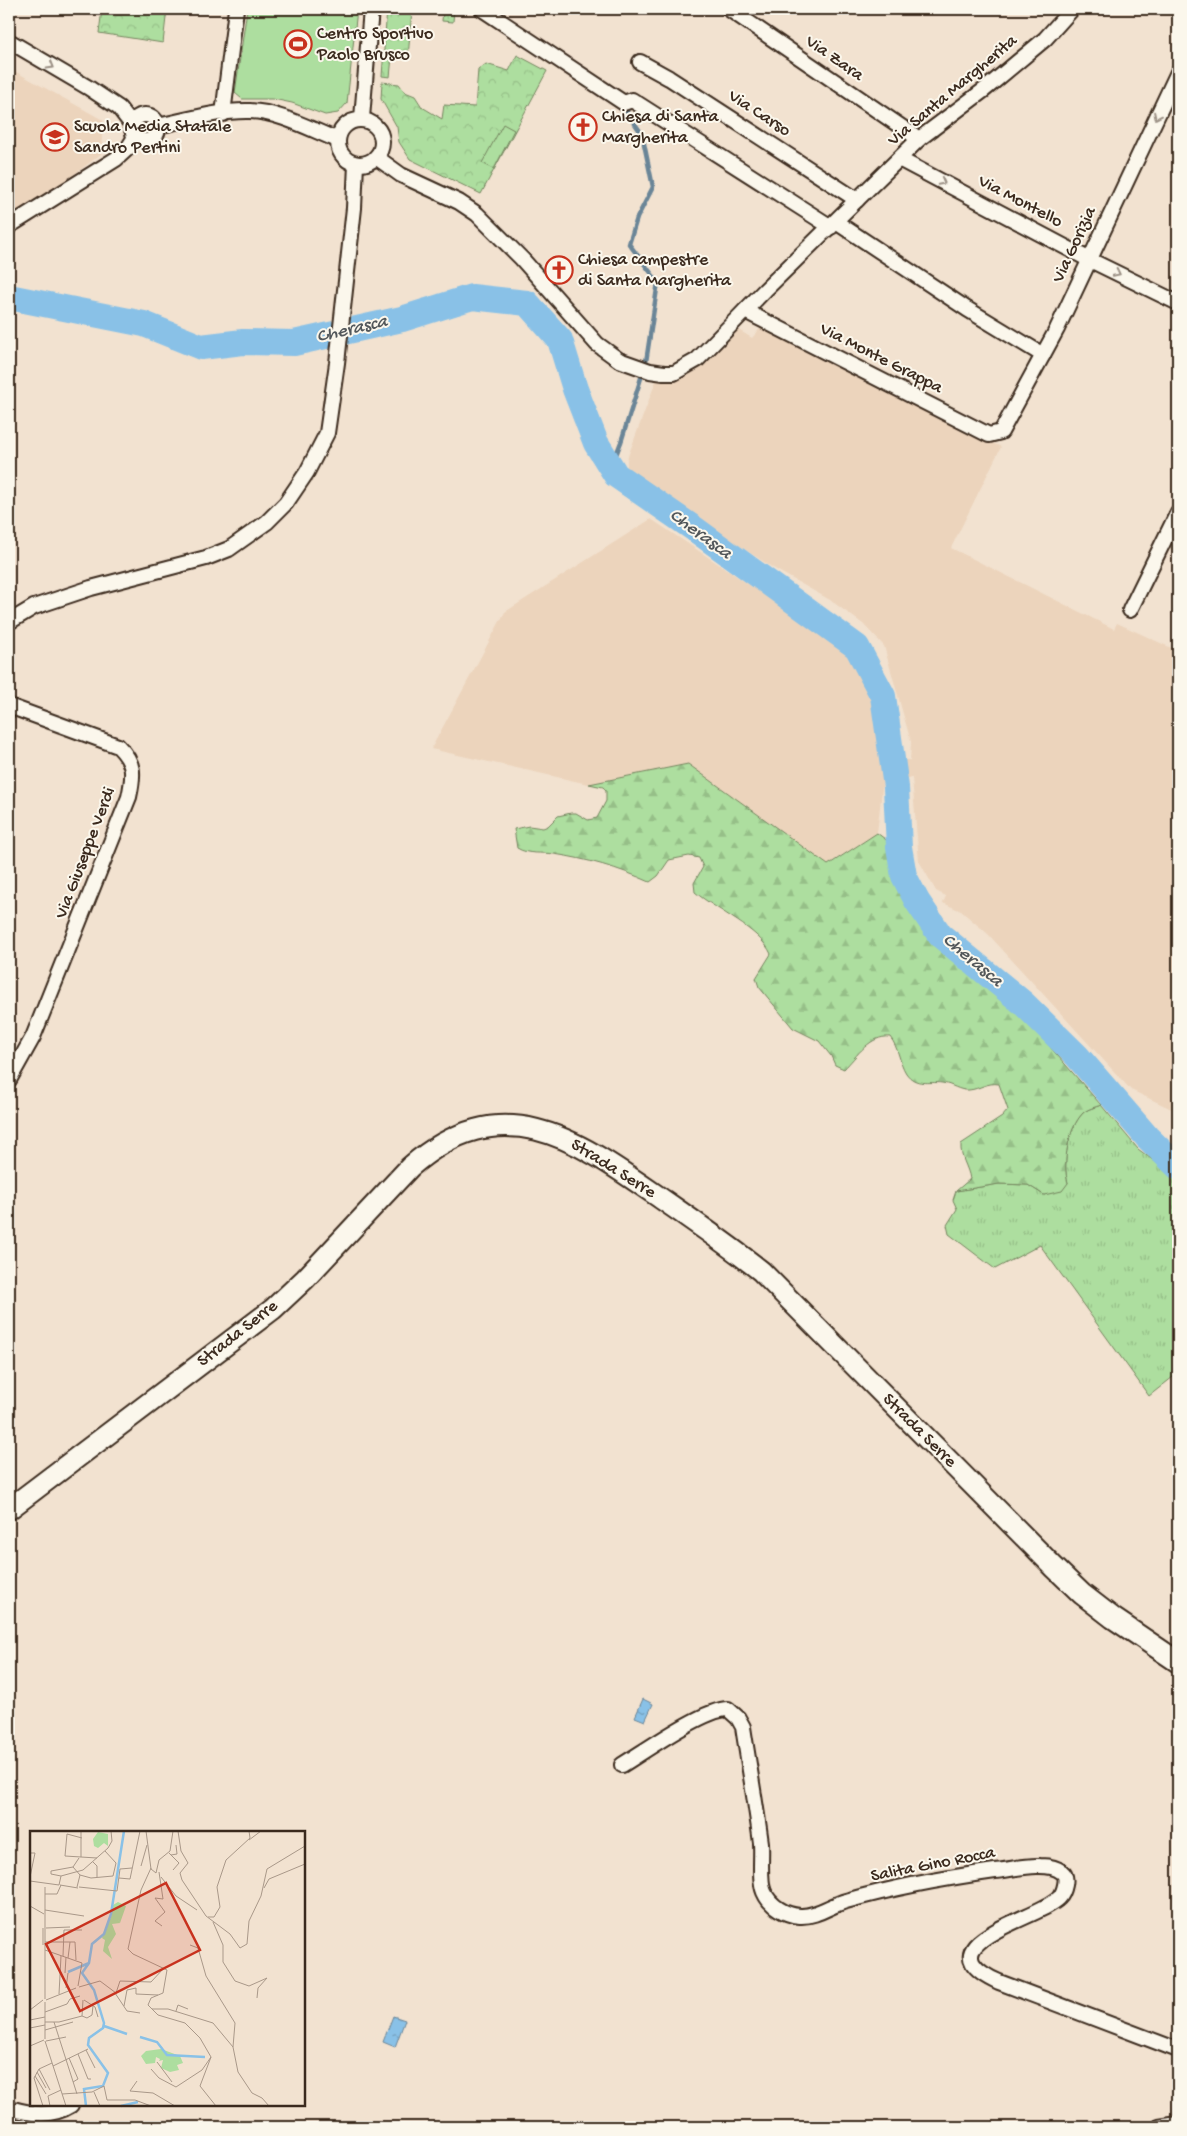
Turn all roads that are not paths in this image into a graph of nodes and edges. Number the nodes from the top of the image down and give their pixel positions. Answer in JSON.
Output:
{"nodes":[{"id":1,"x":236,"y":9,"type":"edge"},
{"id":2,"x":371,"y":9,"type":"edge"},
{"id":3,"x":482,"y":9,"type":"edge"},
{"id":4,"x":729,"y":9,"type":"edge"},
{"id":5,"x":1072,"y":9,"type":"edge"},
{"id":6,"x":9,"y":41,"type":"edge"},
{"id":7,"x":640,"y":62,"type":"dead end"},
{"id":8,"x":1178,"y":72,"type":"edge"},
{"id":9,"x":223,"y":114,"type":"junction"},
{"id":10,"x":362,"y":118,"type":"junction"},
{"id":11,"x":158,"y":126,"type":"junction"},
{"id":12,"x":134,"y":131,"type":"junction"},
{"id":13,"x":919,"y":139,"type":"junction"},
{"id":14,"x":338,"y":140,"type":"junction"},
{"id":15,"x":376,"y":158,"type":"junction"},
{"id":16,"x":899,"y":159,"type":"junction"},
{"id":17,"x":356,"y":164,"type":"junction"},
{"id":18,"x":857,"y":200,"type":"junction"},
{"id":19,"x":833,"y":225,"type":"junction"},
{"id":20,"x":9,"y":226,"type":"edge"},
{"id":21,"x":1088,"y":259,"type":"junction"},
{"id":22,"x":1178,"y":303,"type":"edge"},
{"id":23,"x":746,"y":311,"type":"junction"},
{"id":24,"x":1043,"y":355,"type":"junction"},
{"id":25,"x":1001,"y":432,"type":"joint"},
{"id":26,"x":1178,"y":512,"type":"edge"},
{"id":27,"x":1130,"y":610,"type":"dead end"},
{"id":28,"x":10,"y":621,"type":"edge"},
{"id":29,"x":9,"y":706,"type":"edge"},
{"id":30,"x":9,"y":1080,"type":"edge"},
{"id":31,"x":13,"y":1502,"type":"edge"},
{"id":32,"x":1178,"y":1662,"type":"edge"},
{"id":33,"x":622,"y":1765,"type":"dead end"},
{"id":34,"x":1178,"y":2050,"type":"edge"},
{"id":35,"x":68,"y":2106,"type":"edge"},
{"id":36,"x":9,"y":2108,"type":"edge"},
{"id":37,"x":1178,"y":2124,"type":"edge"},
{"id":38,"x":1159,"y":2127,"type":"edge"}],
"edges":[{"from":1,"to":9,"type":"street"},
{"from":2,"to":10,"type":"street"},
{"from":3,"to":19,"type":"street"},
{"from":4,"to":13,"type":"street","name":"Via Zara"},
{"from":5,"to":13,"type":"street","name":"Via Santa Margherita"},
{"from":6,"to":12,"type":"street","one_way":true},
{"from":7,"to":18,"type":"street","name":"Via Carso"},
{"from":8,"to":21,"type":"street","name":"Via Gorizia","one_way":true},
{"from":9,"to":11,"type":"street"},
{"from":9,"to":14,"type":"street"},
{"from":10,"to":14,"type":"street"},
{"from":10,"to":15,"type":"street"},
{"from":11,"to":12,"type":"street"},
{"from":11,"to":12,"type":"street"},
{"from":12,"to":20,"type":"street"},
{"from":13,"to":16,"type":"street","name":"Via Santa Margherita"},
{"from":14,"to":17,"type":"street"},
{"from":15,"to":17,"type":"street"},
{"from":15,"to":23,"type":"street","name":"Via Santa Margherita"},
{"from":16,"to":18,"type":"street","name":"Via Santa Margherita"},
{"from":16,"to":21,"type":"street","name":"Via Montello","one_way":true},
{"from":17,"to":28,"type":"street"},
{"from":18,"to":19,"type":"street","name":"Via Santa Margherita"},
{"from":19,"to":23,"type":"street","name":"Via Santa Margherita"},
{"from":19,"to":24,"type":"street"},
{"from":21,"to":22,"type":"street","name":"Via Montello","one_way":true},
{"from":21,"to":24,"type":"street","name":"Via Gorizia"},
{"from":23,"to":25,"type":"street","name":"Via Monte Grappa"},
{"from":24,"to":25,"type":"street","name":"Via Gorizia"},
{"from":26,"to":27,"type":"street"},
{"from":29,"to":30,"type":"street","name":"Via Giuseppe Verdi"},
{"from":31,"to":32,"type":"main road","name":"Strada Serre"},
{"from":33,"to":34,"type":"street","name":"Salita Gino Rocca"},
{"from":35,"to":36,"type":"street"},
{"from":37,"to":38,"type":"street"}]}
